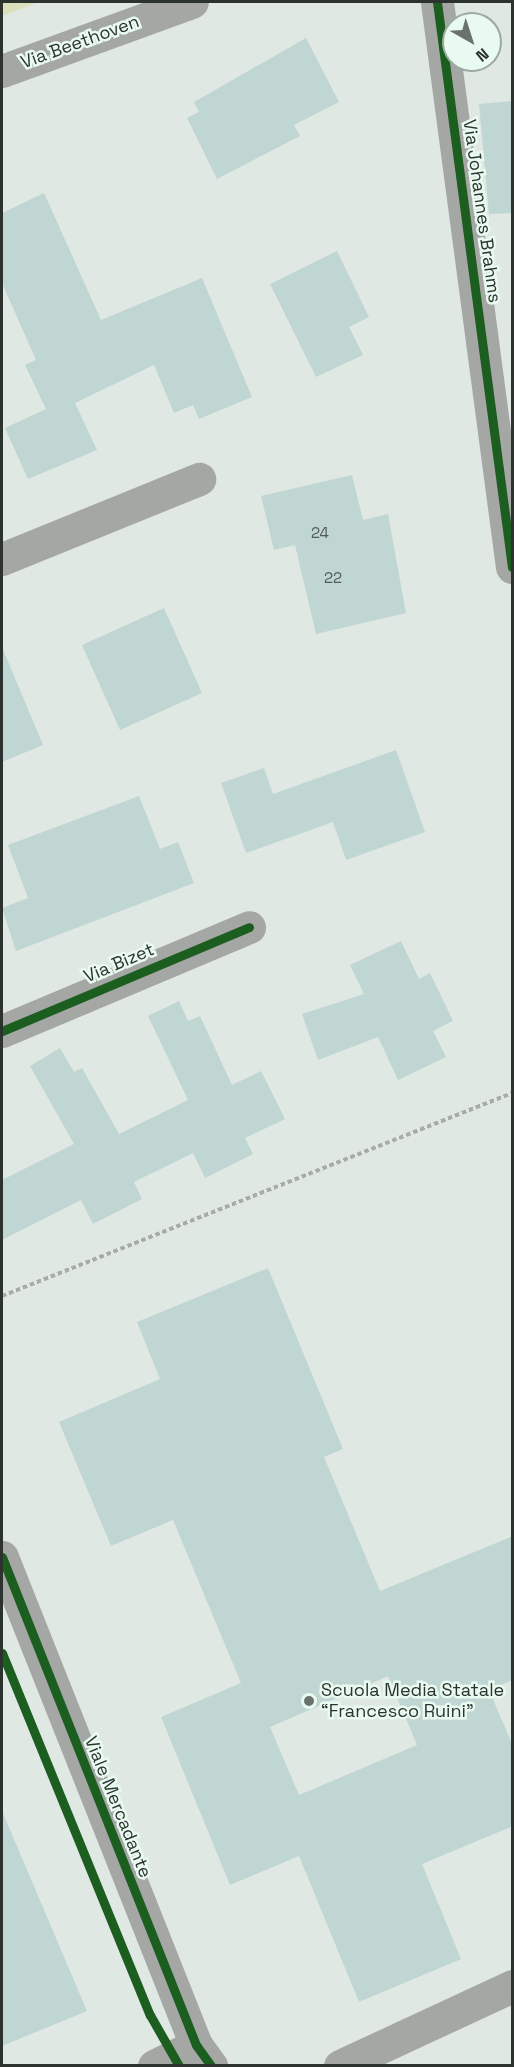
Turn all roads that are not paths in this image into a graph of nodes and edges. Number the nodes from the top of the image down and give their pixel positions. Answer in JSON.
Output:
{"nodes":[{"id":1,"x":192,"y":2,"type":"edge"},
{"id":2,"x":437,"y":2,"type":"edge"},
{"id":3,"x":2,"y":71,"type":"edge"},
{"id":4,"x":199,"y":479,"type":"dead end"},
{"id":5,"x":2,"y":559,"type":"edge"},
{"id":6,"x":513,"y":567,"type":"edge"},
{"id":7,"x":249,"y":927,"type":"dead end"},
{"id":8,"x":2,"y":1031,"type":"edge"},
{"id":9,"x":2,"y":1557,"type":"edge"},
{"id":10,"x":513,"y":1986,"type":"edge"},
{"id":11,"x":203,"y":2055,"type":"edge"},
{"id":12,"x":154,"y":2066,"type":"edge"},
{"id":13,"x":340,"y":2066,"type":"edge"}],
"edges":[{"from":1,"to":3,"type":"street","name":"Via Beethoven"},
{"from":2,"to":6,"type":"street","name":"Via Johannes Brahms"},
{"from":4,"to":5,"type":"street"},
{"from":7,"to":8,"type":"street","name":"Via Bizet"},
{"from":9,"to":11,"type":"street","name":"Viale Mercadante"},
{"from":10,"to":13,"type":"street"},
{"from":11,"to":12,"type":"street"}]}
